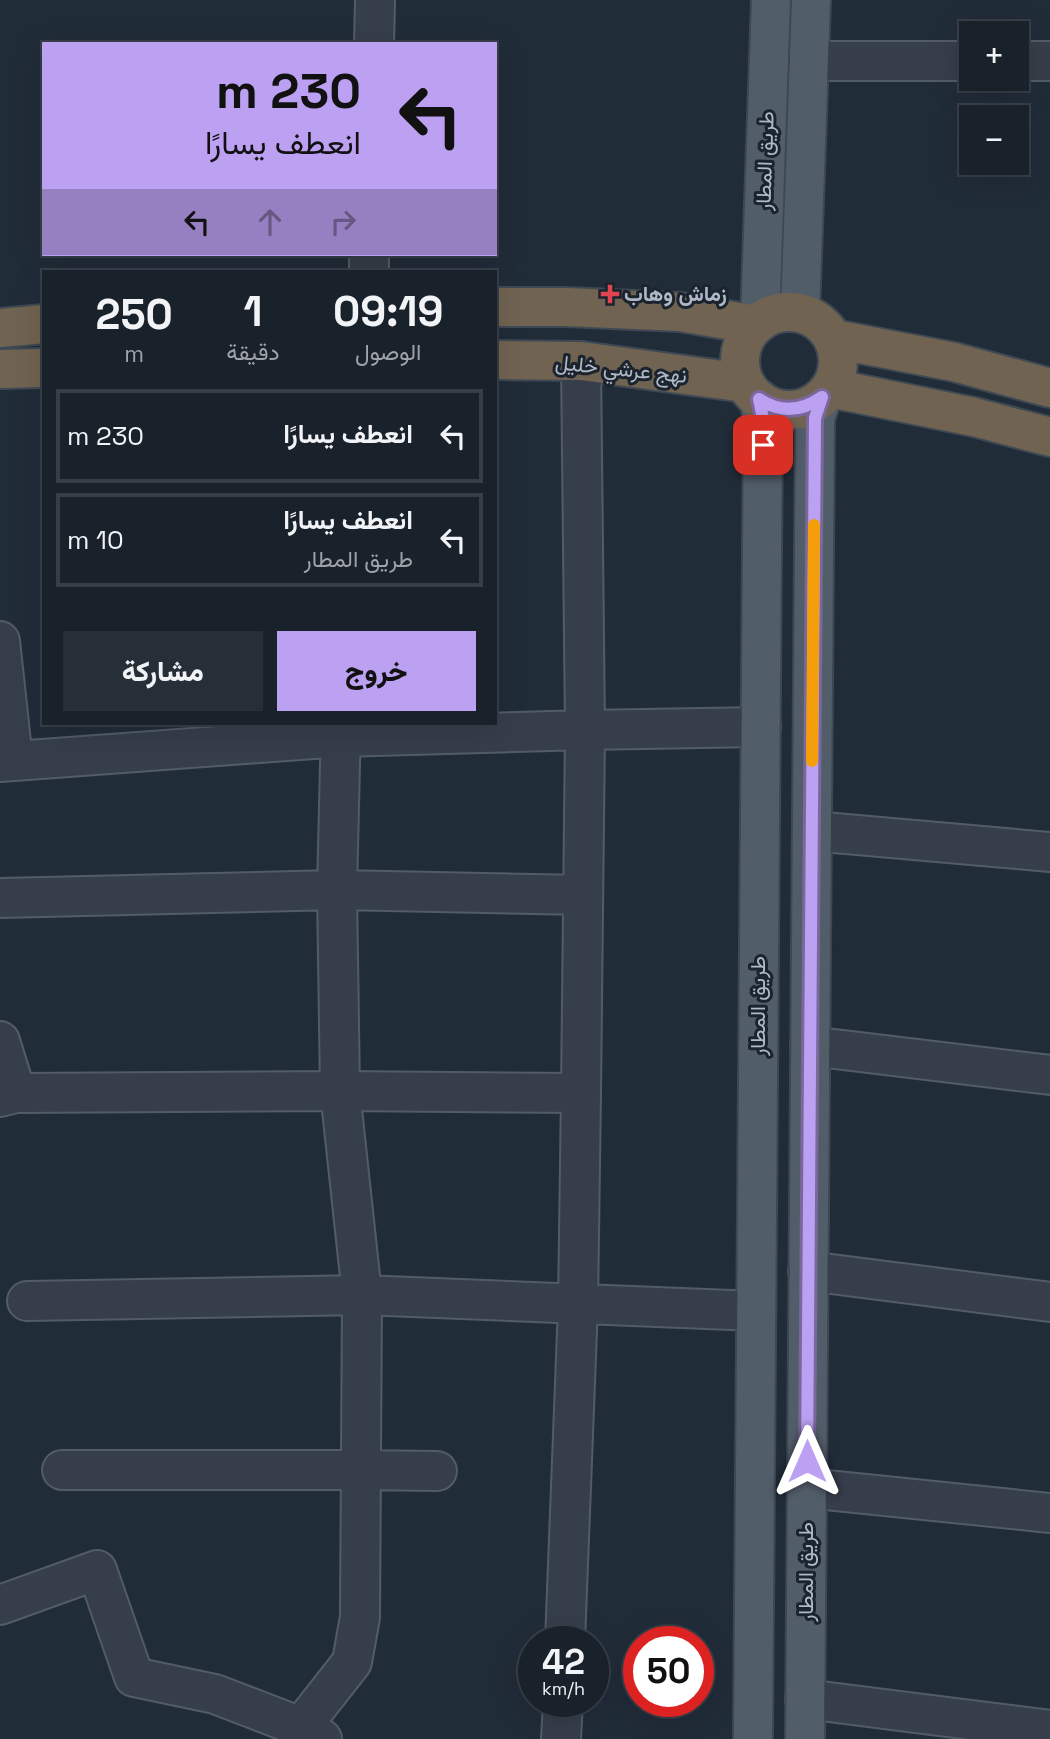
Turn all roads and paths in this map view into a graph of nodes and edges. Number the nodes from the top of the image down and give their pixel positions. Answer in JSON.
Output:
{"nodes":[{"id":1,"x":375,"y":0,"type":"edge"},
{"id":2,"x":771,"y":0,"type":"edge"},
{"id":3,"x":811,"y":0,"type":"edge"},
{"id":4,"x":374,"y":42,"type":"edge"},
{"id":5,"x":769,"y":60,"type":"junction"},
{"id":6,"x":808,"y":61,"type":"junction"},
{"id":7,"x":959,"y":61,"type":"edge"},
{"id":8,"x":1029,"y":61,"type":"edge"},
{"id":9,"x":1050,"y":61,"type":"edge"},
{"id":10,"x":497,"y":307,"type":"edge"},
{"id":11,"x":800,"y":313,"type":"junction"},
{"id":12,"x":758,"y":323,"type":"junction"},
{"id":13,"x":42,"y":324,"type":"edge"},
{"id":14,"x":0,"y":328,"type":"edge"},
{"id":15,"x":834,"y":339,"type":"junction"},
{"id":16,"x":497,"y":360,"type":"edge"},
{"id":17,"x":581,"y":361,"type":"junction"},
{"id":18,"x":42,"y":368,"type":"edge"},
{"id":19,"x":0,"y":369,"type":"edge"},
{"id":20,"x":1050,"y":388,"type":"edge"},
{"id":21,"x":752,"y":391,"type":"junction"},
{"id":22,"x":826,"y":393,"type":"junction"},
{"id":23,"x":1050,"y":438,"type":"edge"},
{"id":24,"x":0,"y":641,"type":"edge"},
{"id":25,"x":761,"y":727,"type":"junction"},
{"id":26,"x":341,"y":730,"type":"edge"},
{"id":27,"x":585,"y":730,"type":"junction"},
{"id":28,"x":7,"y":762,"type":"edge"},
{"id":29,"x":812,"y":831,"type":"junction"},
{"id":30,"x":1050,"y":852,"type":"edge"},
{"id":31,"x":337,"y":890,"type":"junction"},
{"id":32,"x":583,"y":895,"type":"junction"},
{"id":33,"x":0,"y":898,"type":"edge"},
{"id":34,"x":0,"y":1041,"type":"edge"},
{"id":35,"x":810,"y":1046,"type":"junction"},
{"id":36,"x":1050,"y":1075,"type":"edge"},
{"id":37,"x":340,"y":1091,"type":"junction"},
{"id":38,"x":581,"y":1093,"type":"junction"},
{"id":39,"x":8,"y":1095,"type":"edge"},
{"id":40,"x":808,"y":1271,"type":"junction"},
{"id":41,"x":362,"y":1295,"type":"junction"},
{"id":42,"x":27,"y":1301,"type":"dead end"},
{"id":43,"x":1050,"y":1303,"type":"edge"},
{"id":44,"x":578,"y":1305,"type":"junction"},
{"id":45,"x":756,"y":1311,"type":"junction"},
{"id":46,"x":62,"y":1470,"type":"dead end"},
{"id":47,"x":361,"y":1470,"type":"junction"},
{"id":48,"x":438,"y":1471,"type":"dead end"},
{"id":49,"x":807,"y":1488,"type":"junction"},
{"id":50,"x":1050,"y":1513,"type":"edge"},
{"id":51,"x":0,"y":1605,"type":"edge"},
{"id":52,"x":566,"y":1626,"type":"edge"},
{"id":53,"x":805,"y":1699,"type":"junction"},
{"id":54,"x":562,"y":1717,"type":"edge"},
{"id":55,"x":1050,"y":1730,"type":"edge"},
{"id":56,"x":307,"y":1735,"type":"edge"},
{"id":57,"x":561,"y":1739,"type":"edge"},
{"id":58,"x":753,"y":1739,"type":"edge"},
{"id":59,"x":805,"y":1739,"type":"edge"}],
"edges":[{"from":1,"to":4,"type":"street"},
{"from":2,"to":5,"type":"main road","name":"طريق المطار"},
{"from":3,"to":6,"type":"main road","name":"طريق المطار"},
{"from":5,"to":6,"type":"main road"},
{"from":5,"to":12,"type":"main road","name":"طريق المطار"},
{"from":6,"to":7,"type":"street"},
{"from":6,"to":11,"type":"main road","name":"طريق المطار"},
{"from":8,"to":9,"type":"street"},
{"from":10,"to":12,"type":"highway"},
{"from":11,"to":12,"type":"highway"},
{"from":11,"to":15,"type":"highway"},
{"from":12,"to":21,"type":"highway"},
{"from":13,"to":14,"type":"highway"},
{"from":15,"to":20,"type":"highway"},
{"from":15,"to":22,"type":"highway"},
{"from":16,"to":17,"type":"highway","name":"نهج عرشي خليل"},
{"from":17,"to":21,"type":"highway","name":"نهج عرشي خليل"},
{"from":17,"to":27,"type":"street"},
{"from":18,"to":19,"type":"highway"},
{"from":21,"to":22,"type":"highway"},
{"from":21,"to":25,"type":"main road","name":"طريق المطار"},
{"from":22,"to":23,"type":"highway"},
{"from":22,"to":29,"type":"main road","name":"طريق المطار"},
{"from":24,"to":28,"type":"street"},
{"from":25,"to":27,"type":"street"},
{"from":25,"to":45,"type":"main road","name":"طريق المطار"},
{"from":26,"to":27,"type":"street"},
{"from":26,"to":28,"type":"street"},
{"from":26,"to":31,"type":"street"},
{"from":27,"to":32,"type":"street"},
{"from":29,"to":30,"type":"street"},
{"from":29,"to":35,"type":"main road","name":"طريق المطار"},
{"from":31,"to":32,"type":"street"},
{"from":31,"to":33,"type":"street"},
{"from":31,"to":37,"type":"street"},
{"from":32,"to":38,"type":"street"},
{"from":34,"to":39,"type":"street"},
{"from":35,"to":36,"type":"street"},
{"from":35,"to":40,"type":"main road","name":"طريق المطار"},
{"from":37,"to":38,"type":"street"},
{"from":37,"to":39,"type":"street"},
{"from":37,"to":41,"type":"street"},
{"from":38,"to":44,"type":"street"},
{"from":40,"to":43,"type":"street"},
{"from":40,"to":49,"type":"main road","name":"طريق المطار"},
{"from":41,"to":42,"type":"street"},
{"from":41,"to":44,"type":"street"},
{"from":41,"to":47,"type":"street"},
{"from":44,"to":45,"type":"street"},
{"from":44,"to":52,"type":"street"},
{"from":45,"to":58,"type":"main road","name":"طريق المطار"},
{"from":46,"to":47,"type":"street"},
{"from":47,"to":48,"type":"street"},
{"from":47,"to":56,"type":"street"},
{"from":49,"to":50,"type":"street"},
{"from":49,"to":53,"type":"main road","name":"طريق المطار"},
{"from":51,"to":56,"type":"street"},
{"from":53,"to":55,"type":"street"},
{"from":53,"to":59,"type":"main road","name":"طريق المطار"},
{"from":54,"to":57,"type":"street"}]}
